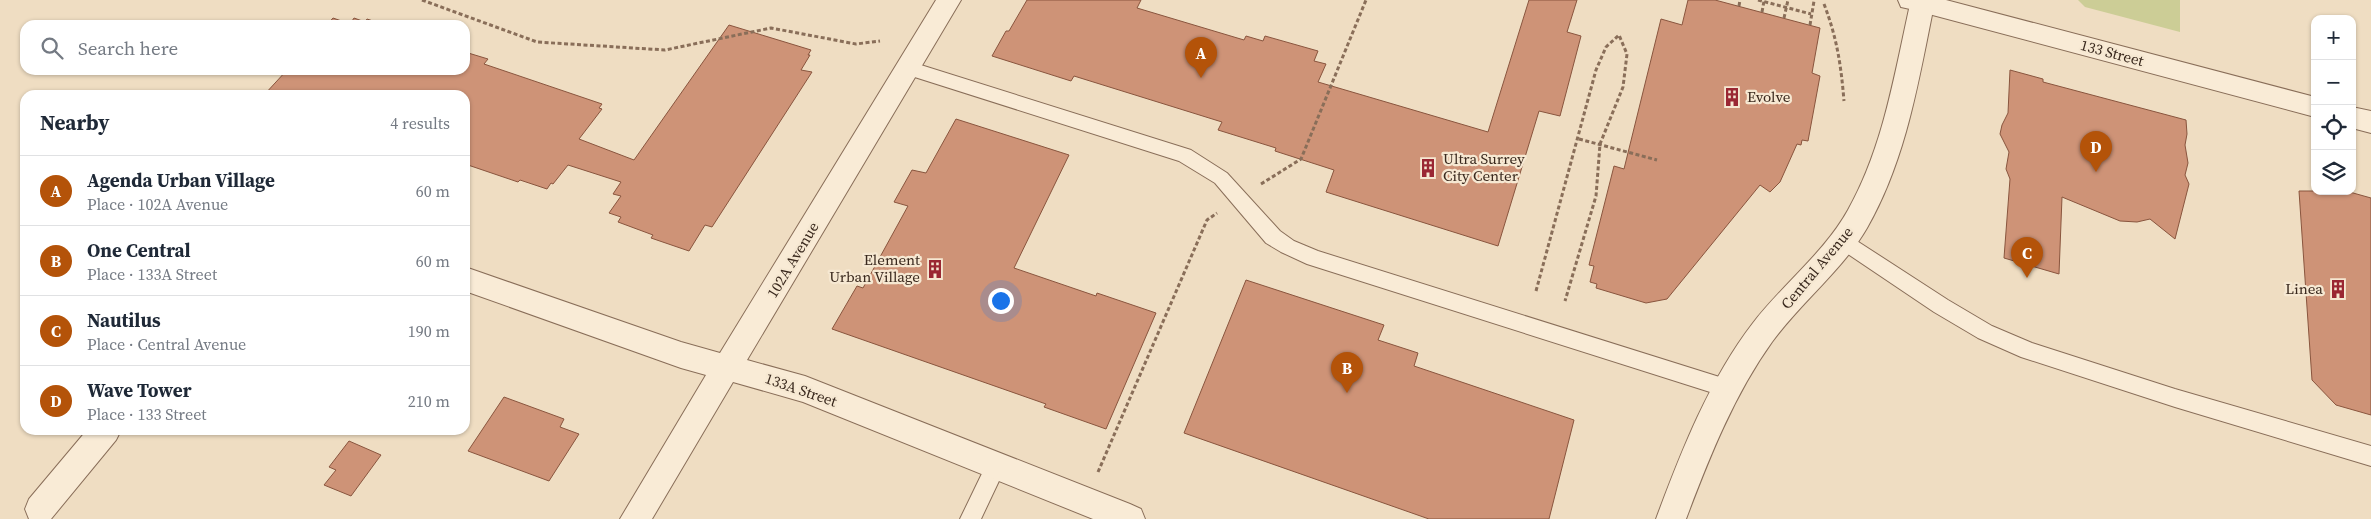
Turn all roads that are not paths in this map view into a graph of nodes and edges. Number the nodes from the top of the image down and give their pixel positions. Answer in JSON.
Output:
{"nodes":[{"id":1,"x":949,"y":0,"type":"edge"},
{"id":2,"x":1918,"y":1,"type":"edge"},
{"id":3,"x":908,"y":68,"type":"junction"},
{"id":4,"x":2311,"y":106,"type":"edge"},
{"id":5,"x":2356,"y":118,"type":"edge"},
{"id":6,"x":2371,"y":122,"type":"edge"},
{"id":7,"x":1843,"y":240,"type":"junction"},
{"id":8,"x":470,"y":281,"type":"edge"},
{"id":9,"x":728,"y":367,"type":"junction"},
{"id":10,"x":1729,"y":389,"type":"junction"},
{"id":11,"x":102,"y":435,"type":"edge"},
{"id":12,"x":2371,"y":456,"type":"edge"},
{"id":13,"x":996,"y":466,"type":"junction"},
{"id":14,"x":40,"y":510,"type":"dead end"},
{"id":15,"x":635,"y":519,"type":"edge"},
{"id":16,"x":970,"y":519,"type":"edge"},
{"id":17,"x":1130,"y":519,"type":"edge"},
{"id":18,"x":1672,"y":519,"type":"edge"}],
"edges":[{"from":1,"to":3,"type":"street","name":"102A Avenue"},
{"from":2,"to":4,"type":"street","name":"133 Street"},
{"from":2,"to":7,"type":"street","name":"Central Avenue"},
{"from":3,"to":9,"type":"street","name":"102A Avenue"},
{"from":3,"to":10,"type":"lane"},
{"from":5,"to":6,"type":"street"},
{"from":7,"to":10,"type":"street","name":"Central Avenue"},
{"from":7,"to":12,"type":"lane"},
{"from":8,"to":9,"type":"street","name":"133A Street"},
{"from":9,"to":13,"type":"street","name":"133A Street"},
{"from":9,"to":15,"type":"street","name":"102A Avenue"},
{"from":10,"to":18,"type":"street","name":"Central Avenue"},
{"from":11,"to":14,"type":"street"},
{"from":13,"to":16,"type":"lane"},
{"from":13,"to":17,"type":"street","name":"133A Street"}]}
